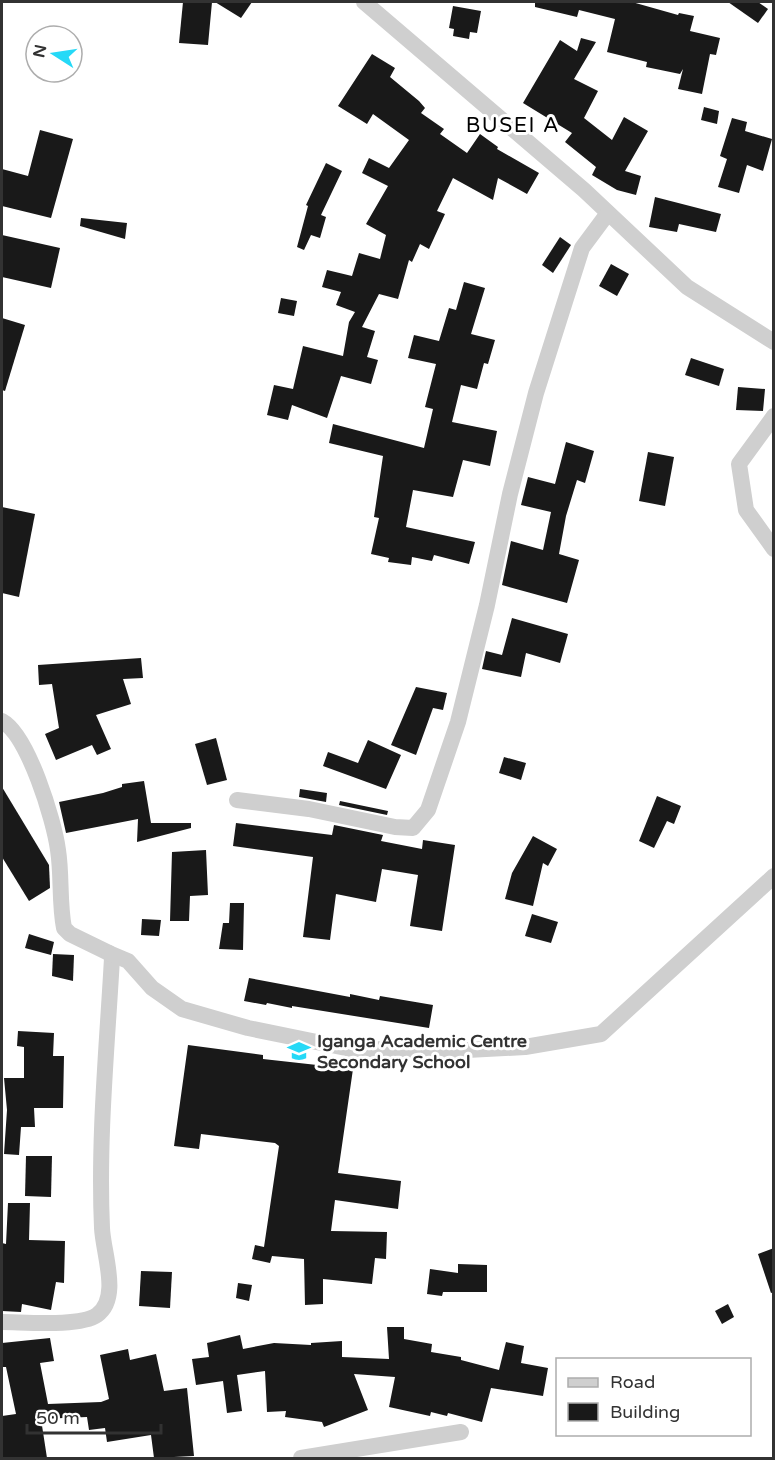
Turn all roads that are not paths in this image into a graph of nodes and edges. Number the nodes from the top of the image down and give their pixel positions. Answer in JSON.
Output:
{"nodes":[{"id":1,"x":364,"y":2,"type":"edge"},
{"id":2,"x":608,"y":213,"type":"junction"},
{"id":3,"x":774,"y":342,"type":"edge"},
{"id":4,"x":774,"y":416,"type":"edge"},
{"id":5,"x":774,"y":549,"type":"edge"},
{"id":6,"x":2,"y":721,"type":"edge"},
{"id":7,"x":237,"y":800,"type":"dead end"},
{"id":8,"x":774,"y":876,"type":"edge"},
{"id":9,"x":108,"y":953,"type":"junction"},
{"id":10,"x":2,"y":1322,"type":"edge"},
{"id":11,"x":461,"y":1432,"type":"dead end"},
{"id":12,"x":301,"y":1458,"type":"edge"}],
"edges":[{"from":1,"to":2,"type":"street"},
{"from":2,"to":3,"type":"street"},
{"from":2,"to":7,"type":"street"},
{"from":4,"to":5,"type":"street"},
{"from":6,"to":9,"type":"street"},
{"from":8,"to":9,"type":"street"},
{"from":9,"to":10,"type":"street"},
{"from":11,"to":12,"type":"street"}]}
